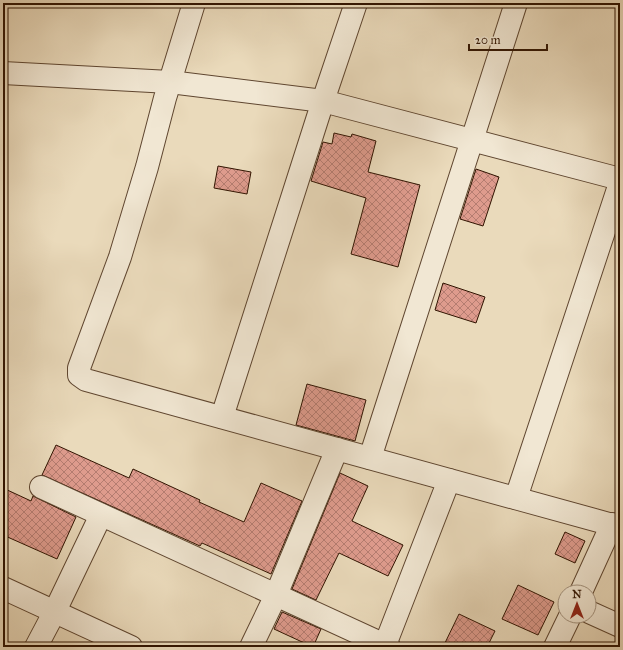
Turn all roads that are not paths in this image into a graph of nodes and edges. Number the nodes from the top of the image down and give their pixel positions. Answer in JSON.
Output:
{"nodes":[{"id":1,"x":194,"y":3,"type":"edge"},
{"id":2,"x":356,"y":3,"type":"edge"},
{"id":3,"x":516,"y":3,"type":"edge"},
{"id":4,"x":3,"y":73,"type":"edge"},
{"id":5,"x":170,"y":82,"type":"junction"},
{"id":6,"x":323,"y":101,"type":"junction"},
{"id":7,"x":473,"y":140,"type":"junction"},
{"id":8,"x":620,"y":179,"type":"edge"},
{"id":9,"x":620,"y":183,"type":"edge"},
{"id":10,"x":222,"y":417,"type":"junction"},
{"id":11,"x":337,"y":449,"type":"junction"},
{"id":12,"x":370,"y":458,"type":"junction"},
{"id":13,"x":450,"y":480,"type":"junction"},
{"id":14,"x":41,"y":488,"type":"dead end"},
{"id":15,"x":516,"y":498,"type":"junction"},
{"id":16,"x":101,"y":515,"type":"junction"},
{"id":17,"x":616,"y":526,"type":"edge"},
{"id":18,"x":585,"y":584,"type":"edge"},
{"id":19,"x":3,"y":588,"type":"edge"},
{"id":20,"x":276,"y":595,"type":"junction"},
{"id":21,"x":55,"y":611,"type":"junction"},
{"id":22,"x":597,"y":616,"type":"edge"},
{"id":23,"x":566,"y":624,"type":"edge"},
{"id":24,"x":620,"y":626,"type":"edge"},
{"id":25,"x":387,"y":646,"type":"edge"},
{"id":26,"x":36,"y":647,"type":"edge"},
{"id":27,"x":131,"y":647,"type":"edge"},
{"id":28,"x":251,"y":647,"type":"edge"},
{"id":29,"x":556,"y":647,"type":"edge"}],
"edges":[{"from":1,"to":5,"type":"street"},
{"from":2,"to":6,"type":"street"},
{"from":3,"to":7,"type":"street"},
{"from":4,"to":5,"type":"street"},
{"from":5,"to":6,"type":"street"},
{"from":5,"to":10,"type":"street"},
{"from":6,"to":7,"type":"street"},
{"from":6,"to":10,"type":"street"},
{"from":7,"to":8,"type":"street"},
{"from":7,"to":12,"type":"street"},
{"from":9,"to":15,"type":"street"},
{"from":10,"to":11,"type":"street"},
{"from":11,"to":12,"type":"street"},
{"from":11,"to":20,"type":"street"},
{"from":12,"to":13,"type":"street"},
{"from":13,"to":15,"type":"street"},
{"from":13,"to":25,"type":"street"},
{"from":14,"to":16,"type":"street"},
{"from":15,"to":17,"type":"street"},
{"from":16,"to":20,"type":"street"},
{"from":16,"to":21,"type":"street"},
{"from":17,"to":18,"type":"street"},
{"from":19,"to":21,"type":"street"},
{"from":20,"to":25,"type":"street"},
{"from":20,"to":28,"type":"street"},
{"from":21,"to":26,"type":"street"},
{"from":21,"to":27,"type":"street"},
{"from":22,"to":24,"type":"street"},
{"from":23,"to":29,"type":"street"}]}
